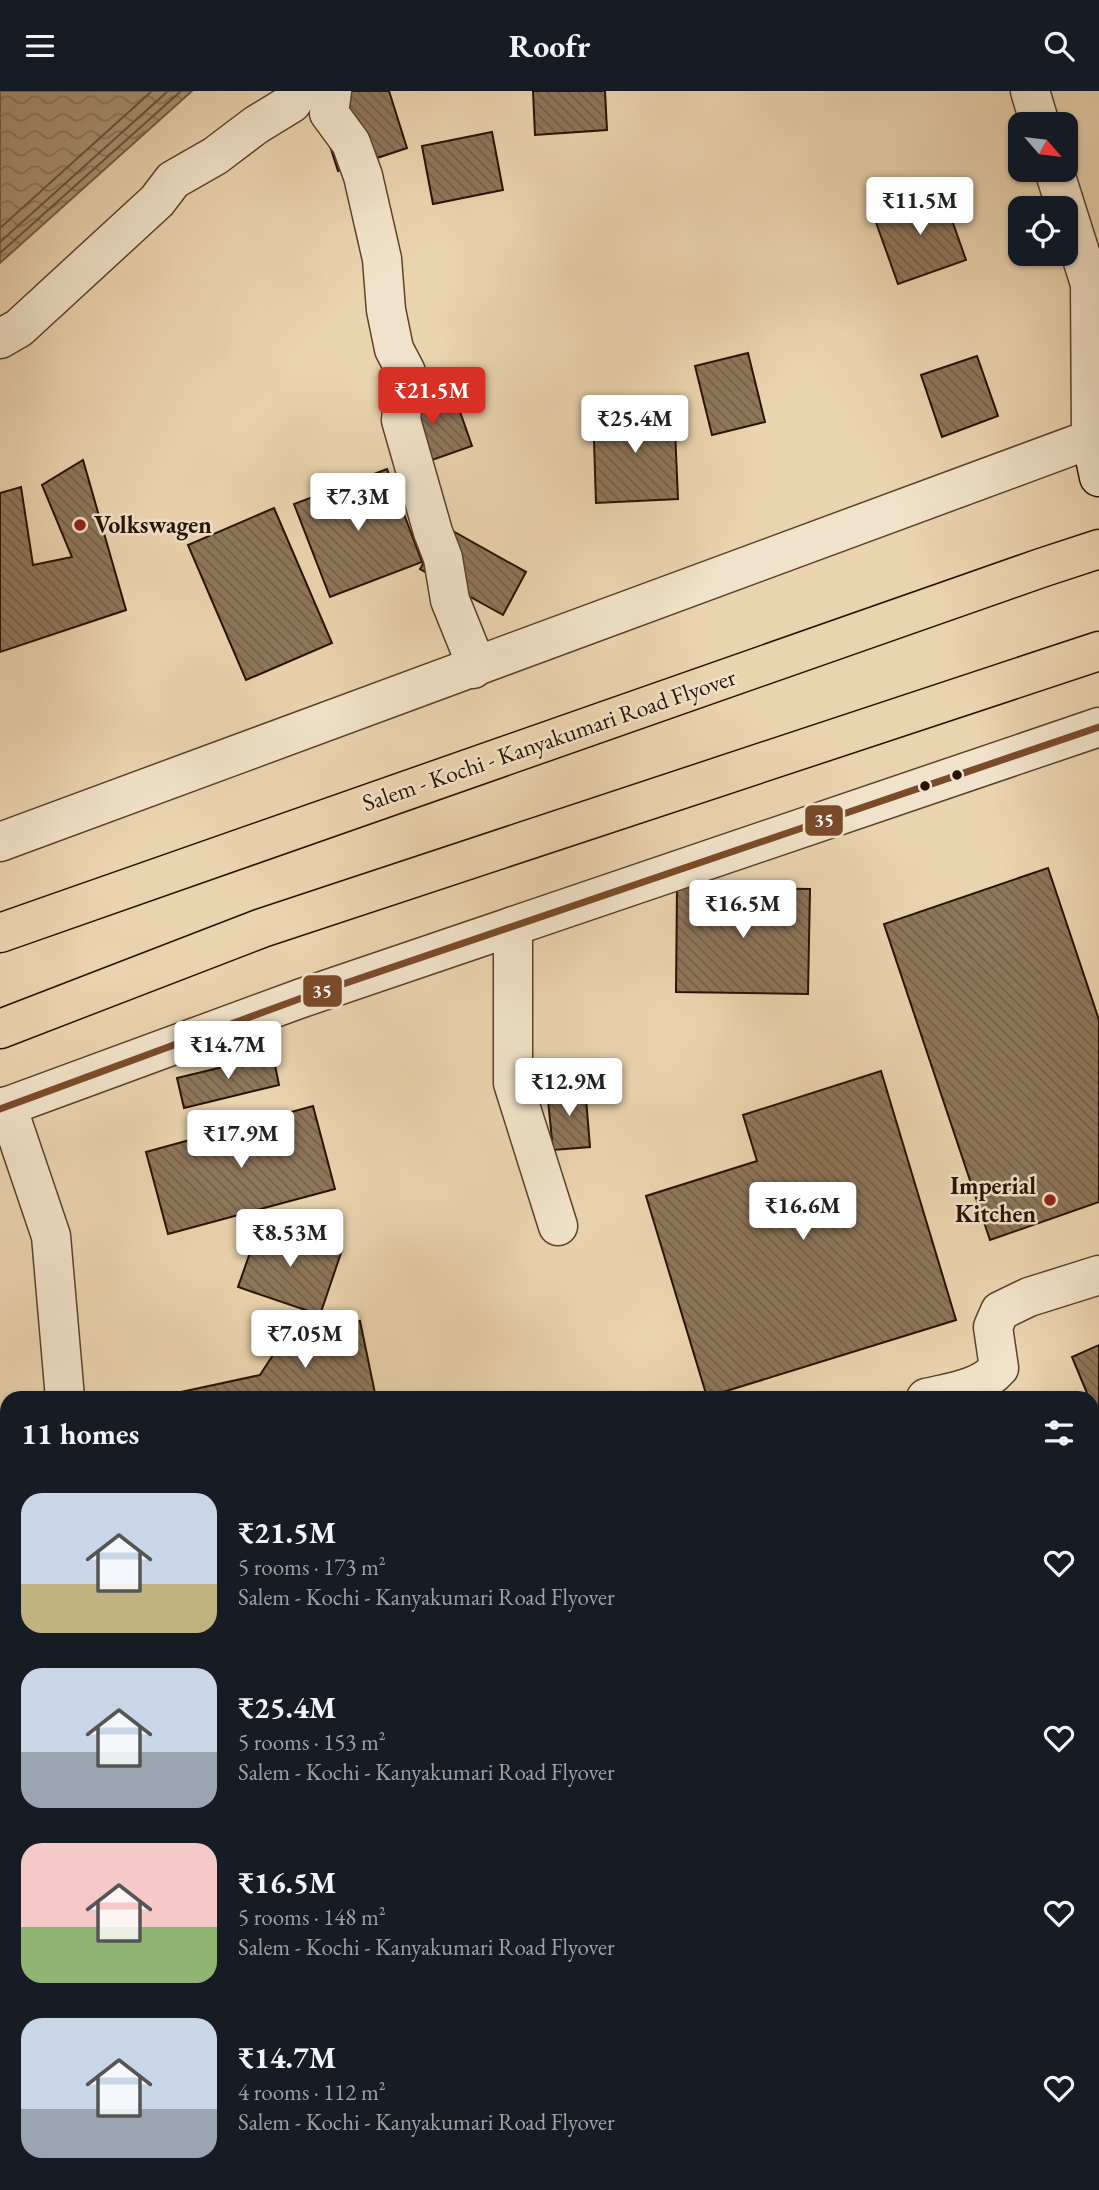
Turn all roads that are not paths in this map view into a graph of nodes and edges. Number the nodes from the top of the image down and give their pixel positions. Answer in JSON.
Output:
{"nodes":[{"id":1,"x":299,"y":91,"type":"edge"},
{"id":2,"x":332,"y":91,"type":"edge"},
{"id":3,"x":1030,"y":91,"type":"edge"},
{"id":4,"x":1036,"y":112,"type":"edge"},
{"id":5,"x":1059,"y":182,"type":"edge"},
{"id":6,"x":1094,"y":294,"type":"edge"},
{"id":7,"x":0,"y":339,"type":"edge"},
{"id":8,"x":1095,"y":438,"type":"edge"},
{"id":9,"x":1099,"y":477,"type":"edge"},
{"id":10,"x":1099,"y":549,"type":"edge"},
{"id":11,"x":1086,"y":655,"type":"edge"},
{"id":12,"x":473,"y":669,"type":"junction"},
{"id":13,"x":1099,"y":727,"type":"edge"},
{"id":14,"x":0,"y":842,"type":"edge"},
{"id":15,"x":513,"y":926,"type":"junction"},
{"id":16,"x":0,"y":933,"type":"edge"},
{"id":17,"x":0,"y":1029,"type":"edge"},
{"id":18,"x":4,"y":1108,"type":"edge"},
{"id":19,"x":558,"y":1226,"type":"dead end"},
{"id":20,"x":1099,"y":1275,"type":"edge"},
{"id":21,"x":64,"y":1391,"type":"edge"},
{"id":22,"x":954,"y":1391,"type":"edge"}],
"edges":[{"from":1,"to":7,"type":"street"},
{"from":2,"to":12,"type":"street"},
{"from":3,"to":4,"type":"street"},
{"from":5,"to":6,"type":"street"},
{"from":6,"to":8,"type":"street"},
{"from":8,"to":9,"type":"street"},
{"from":8,"to":12,"type":"street"},
{"from":10,"to":16,"type":"highway","name":"Salem - Kochi - Kanyakumari Road Flyover"},
{"from":11,"to":17,"type":"highway"},
{"from":12,"to":14,"type":"street"},
{"from":13,"to":15,"type":"street"},
{"from":15,"to":18,"type":"street"},
{"from":15,"to":19,"type":"street"},
{"from":18,"to":21,"type":"street"},
{"from":20,"to":22,"type":"street"}]}
